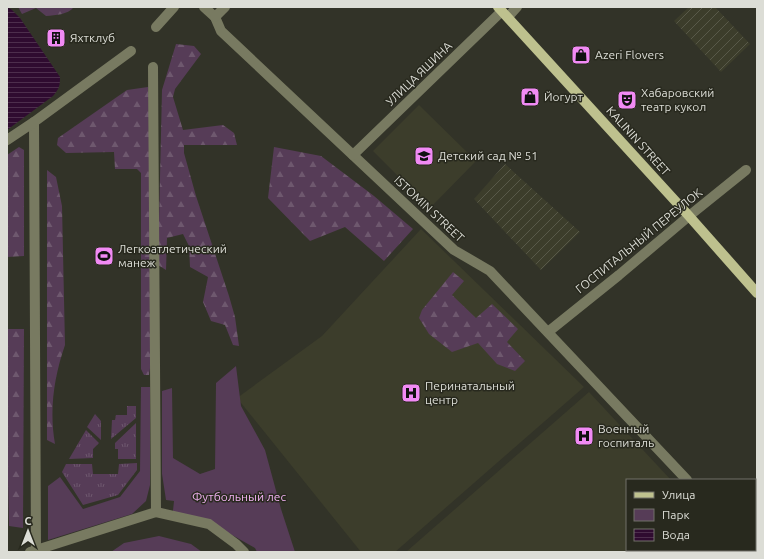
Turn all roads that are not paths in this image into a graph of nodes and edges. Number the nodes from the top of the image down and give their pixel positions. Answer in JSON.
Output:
{"nodes":[{"id":1,"x":174,"y":7,"type":"edge"},
{"id":2,"x":204,"y":7,"type":"edge"},
{"id":3,"x":225,"y":7,"type":"edge"},
{"id":4,"x":517,"y":7,"type":"edge"},
{"id":5,"x":503,"y":11,"type":"edge"},
{"id":6,"x":215,"y":17,"type":"junction"},
{"id":7,"x":156,"y":27,"type":"dead end"},
{"id":8,"x":131,"y":51,"type":"dead end"},
{"id":9,"x":153,"y":67,"type":"dead end"},
{"id":10,"x":34,"y":122,"type":"junction"},
{"id":11,"x":7,"y":140,"type":"edge"},
{"id":12,"x":353,"y":155,"type":"junction"},
{"id":13,"x":746,"y":170,"type":"dead end"},
{"id":14,"x":689,"y":216,"type":"junction"},
{"id":15,"x":757,"y":293,"type":"edge"},
{"id":16,"x":548,"y":332,"type":"junction"},
{"id":17,"x":686,"y":479,"type":"edge"},
{"id":18,"x":156,"y":512,"type":"junction"},
{"id":19,"x":34,"y":551,"type":"edge"},
{"id":20,"x":244,"y":552,"type":"edge"}],
"edges":[{"from":1,"to":7,"type":"street"},
{"from":2,"to":6,"type":"street","name":"ISTOMIN STREET"},
{"from":3,"to":6,"type":"street"},
{"from":4,"to":5,"type":"street","name":"УЛИЦА ЯШИНА"},
{"from":5,"to":12,"type":"street","name":"УЛИЦА ЯШИНА"},
{"from":5,"to":14,"type":"main road","name":"KALININ STREET"},
{"from":6,"to":12,"type":"street","name":"ISTOMIN STREET"},
{"from":8,"to":10,"type":"street"},
{"from":9,"to":18,"type":"street"},
{"from":10,"to":11,"type":"street"},
{"from":10,"to":19,"type":"street"},
{"from":12,"to":16,"type":"street","name":"ISTOMIN STREET"},
{"from":13,"to":14,"type":"street","name":"ГОСПИТАЛЬНЫЙ ПЕРЕУЛОК"},
{"from":14,"to":15,"type":"main road","name":"KALININ STREET"},
{"from":14,"to":16,"type":"street","name":"ГОСПИТАЛЬНЫЙ ПЕРЕУЛОК"},
{"from":16,"to":17,"type":"street","name":"ISTOMIN STREET"},
{"from":18,"to":19,"type":"street"},
{"from":18,"to":20,"type":"street"}]}
